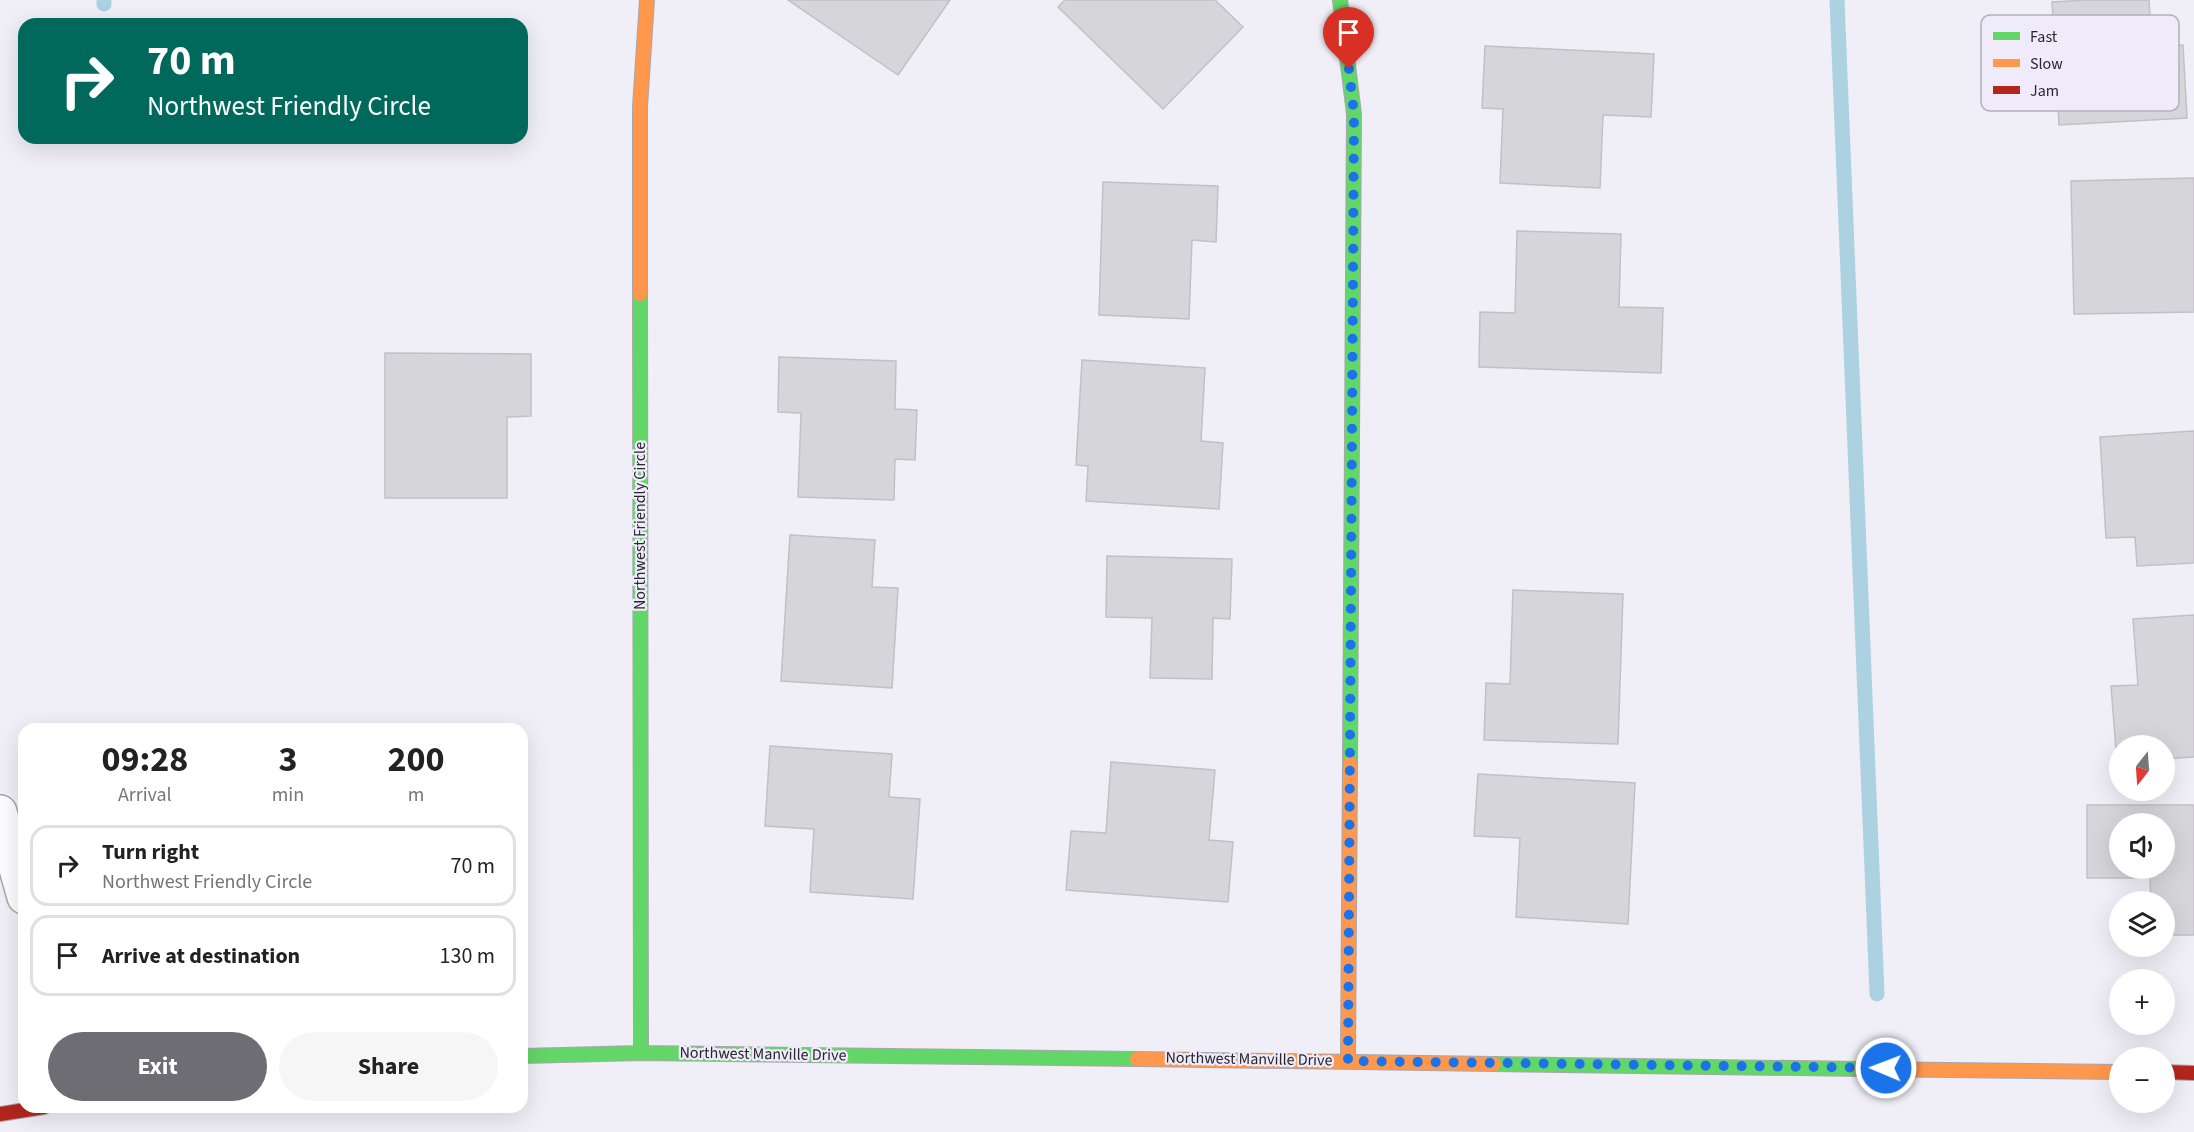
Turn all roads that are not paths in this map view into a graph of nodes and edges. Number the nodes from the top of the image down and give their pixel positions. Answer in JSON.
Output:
{"nodes":[{"id":1,"x":647,"y":0,"type":"edge"},
{"id":2,"x":1340,"y":0,"type":"edge"},
{"id":3,"x":0,"y":812,"type":"edge"},
{"id":4,"x":18,"y":876,"type":"edge"},
{"id":5,"x":640,"y":1053,"type":"junction"},
{"id":6,"x":528,"y":1056,"type":"edge"},
{"id":7,"x":1348,"y":1061,"type":"junction"},
{"id":8,"x":2109,"y":1072,"type":"edge"},
{"id":9,"x":2175,"y":1072,"type":"edge"},
{"id":10,"x":2194,"y":1073,"type":"edge"},
{"id":11,"x":18,"y":1111,"type":"edge"},
{"id":12,"x":0,"y":1114,"type":"edge"}],
"edges":[{"from":1,"to":5,"type":"street","name":"Northwest Friendly Circle"},
{"from":2,"to":7,"type":"street"},
{"from":3,"to":4,"type":"street"},
{"from":5,"to":6,"type":"street","name":"Northwest Manville Drive"},
{"from":5,"to":7,"type":"street","name":"Northwest Manville Drive"},
{"from":7,"to":8,"type":"street","name":"Northwest Manville Drive"},
{"from":9,"to":10,"type":"street"},
{"from":11,"to":12,"type":"street"}]}
